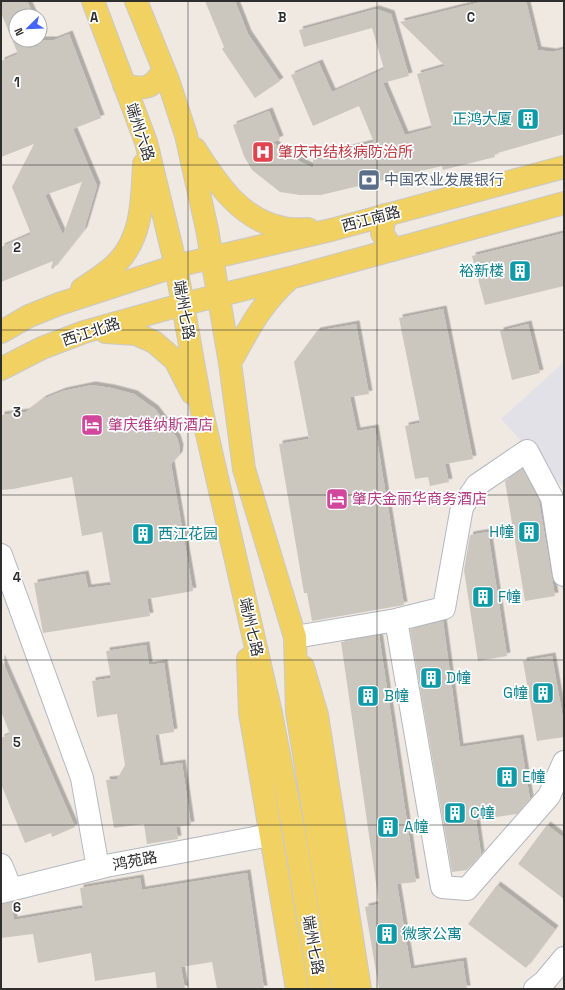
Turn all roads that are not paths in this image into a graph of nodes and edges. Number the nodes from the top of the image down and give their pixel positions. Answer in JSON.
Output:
{"nodes":[{"id":1,"x":93,"y":1,"type":"edge"},
{"id":2,"x":136,"y":1,"type":"edge"},
{"id":3,"x":164,"y":70,"type":"junction"},
{"id":4,"x":124,"y":85,"type":"junction"},
{"id":5,"x":186,"y":135,"type":"junction"},
{"id":6,"x":146,"y":142,"type":"junction"},
{"id":7,"x":564,"y":167,"type":"edge"},
{"id":8,"x":564,"y":203,"type":"edge"},
{"id":9,"x":385,"y":215,"type":"junction"},
{"id":10,"x":331,"y":230,"type":"junction"},
{"id":11,"x":393,"y":250,"type":"junction"},
{"id":12,"x":212,"y":258,"type":"junction"},
{"id":13,"x":176,"y":266,"type":"junction"},
{"id":14,"x":290,"y":278,"type":"junction"},
{"id":15,"x":217,"y":295,"type":"junction"},
{"id":16,"x":59,"y":304,"type":"junction"},
{"id":17,"x":184,"y":304,"type":"junction"},
{"id":18,"x":29,"y":316,"type":"junction"},
{"id":19,"x":1,"y":332,"type":"edge"},
{"id":20,"x":84,"y":332,"type":"junction"},
{"id":21,"x":42,"y":348,"type":"junction"},
{"id":22,"x":230,"y":363,"type":"junction"},
{"id":23,"x":1,"y":369,"type":"edge"},
{"id":24,"x":202,"y":412,"type":"junction"},
{"id":25,"x":1,"y":555,"type":"edge"},
{"id":26,"x":564,"y":576,"type":"edge"},
{"id":27,"x":7,"y":593,"type":"edge"},
{"id":28,"x":246,"y":610,"type":"junction"},
{"id":29,"x":396,"y":620,"type":"junction"},
{"id":30,"x":295,"y":637,"type":"junction"},
{"id":31,"x":564,"y":762,"type":"edge"},
{"id":32,"x":270,"y":836,"type":"junction"},
{"id":33,"x":1,"y":865,"type":"edge"},
{"id":34,"x":98,"y":868,"type":"junction"},
{"id":35,"x":6,"y":891,"type":"edge"},
{"id":36,"x":564,"y":958,"type":"edge"},
{"id":37,"x":297,"y":989,"type":"edge"},
{"id":38,"x":320,"y":989,"type":"edge"},
{"id":39,"x":343,"y":989,"type":"edge"},
{"id":40,"x":360,"y":989,"type":"edge"},
{"id":41,"x":535,"y":989,"type":"edge"}],
"edges":[{"from":1,"to":4,"type":"main road","name":"端州六路"},
{"from":2,"to":3,"type":"main road"},
{"from":3,"to":4,"type":"main road"},
{"from":3,"to":5,"type":"main road"},
{"from":4,"to":6,"type":"main road","name":"端州六路"},
{"from":5,"to":10,"type":"main road"},
{"from":5,"to":12,"type":"main road","name":"端州七路"},
{"from":6,"to":13,"type":"main road","name":"端州六路"},
{"from":6,"to":16,"type":"main road"},
{"from":7,"to":9,"type":"main road","name":"西江南路"},
{"from":8,"to":11,"type":"main road"},
{"from":9,"to":10,"type":"main road","name":"西江南路"},
{"from":9,"to":11,"type":"main road"},
{"from":10,"to":12,"type":"main road","name":"西江南路"},
{"from":11,"to":14,"type":"main road"},
{"from":12,"to":13,"type":"main road","name":"西江南路"},
{"from":12,"to":15,"type":"main road","name":"端州七路"},
{"from":13,"to":16,"type":"main road"},
{"from":13,"to":17,"type":"main road","name":"端州七路"},
{"from":14,"to":15,"type":"main road"},
{"from":14,"to":22,"type":"main road"},
{"from":15,"to":17,"type":"main road"},
{"from":15,"to":22,"type":"main road","name":"端州七路"},
{"from":16,"to":18,"type":"main road"},
{"from":17,"to":20,"type":"main road","name":"西江北路"},
{"from":17,"to":24,"type":"main road","name":"端州七路"},
{"from":18,"to":19,"type":"main road"},
{"from":18,"to":21,"type":"main road"},
{"from":20,"to":21,"type":"main road","name":"西江北路"},
{"from":20,"to":24,"type":"main road"},
{"from":21,"to":23,"type":"main road","name":"西江北路"},
{"from":22,"to":30,"type":"main road","name":"端州七路"},
{"from":24,"to":28,"type":"main road","name":"端州七路"},
{"from":25,"to":27,"type":"street"},
{"from":26,"to":29,"type":"street"},
{"from":27,"to":34,"type":"street"},
{"from":28,"to":32,"type":"main road"},
{"from":28,"to":38,"type":"main road","name":"端州七路"},
{"from":29,"to":30,"type":"street"},
{"from":29,"to":31,"type":"street"},
{"from":30,"to":39,"type":"main road","name":"端州七路"},
{"from":30,"to":40,"type":"main road"},
{"from":32,"to":34,"type":"street","name":"鸿苑路"},
{"from":32,"to":37,"type":"main road"},
{"from":33,"to":35,"type":"street"},
{"from":34,"to":35,"type":"street","name":"鸿苑路"},
{"from":36,"to":41,"type":"street"}]}
